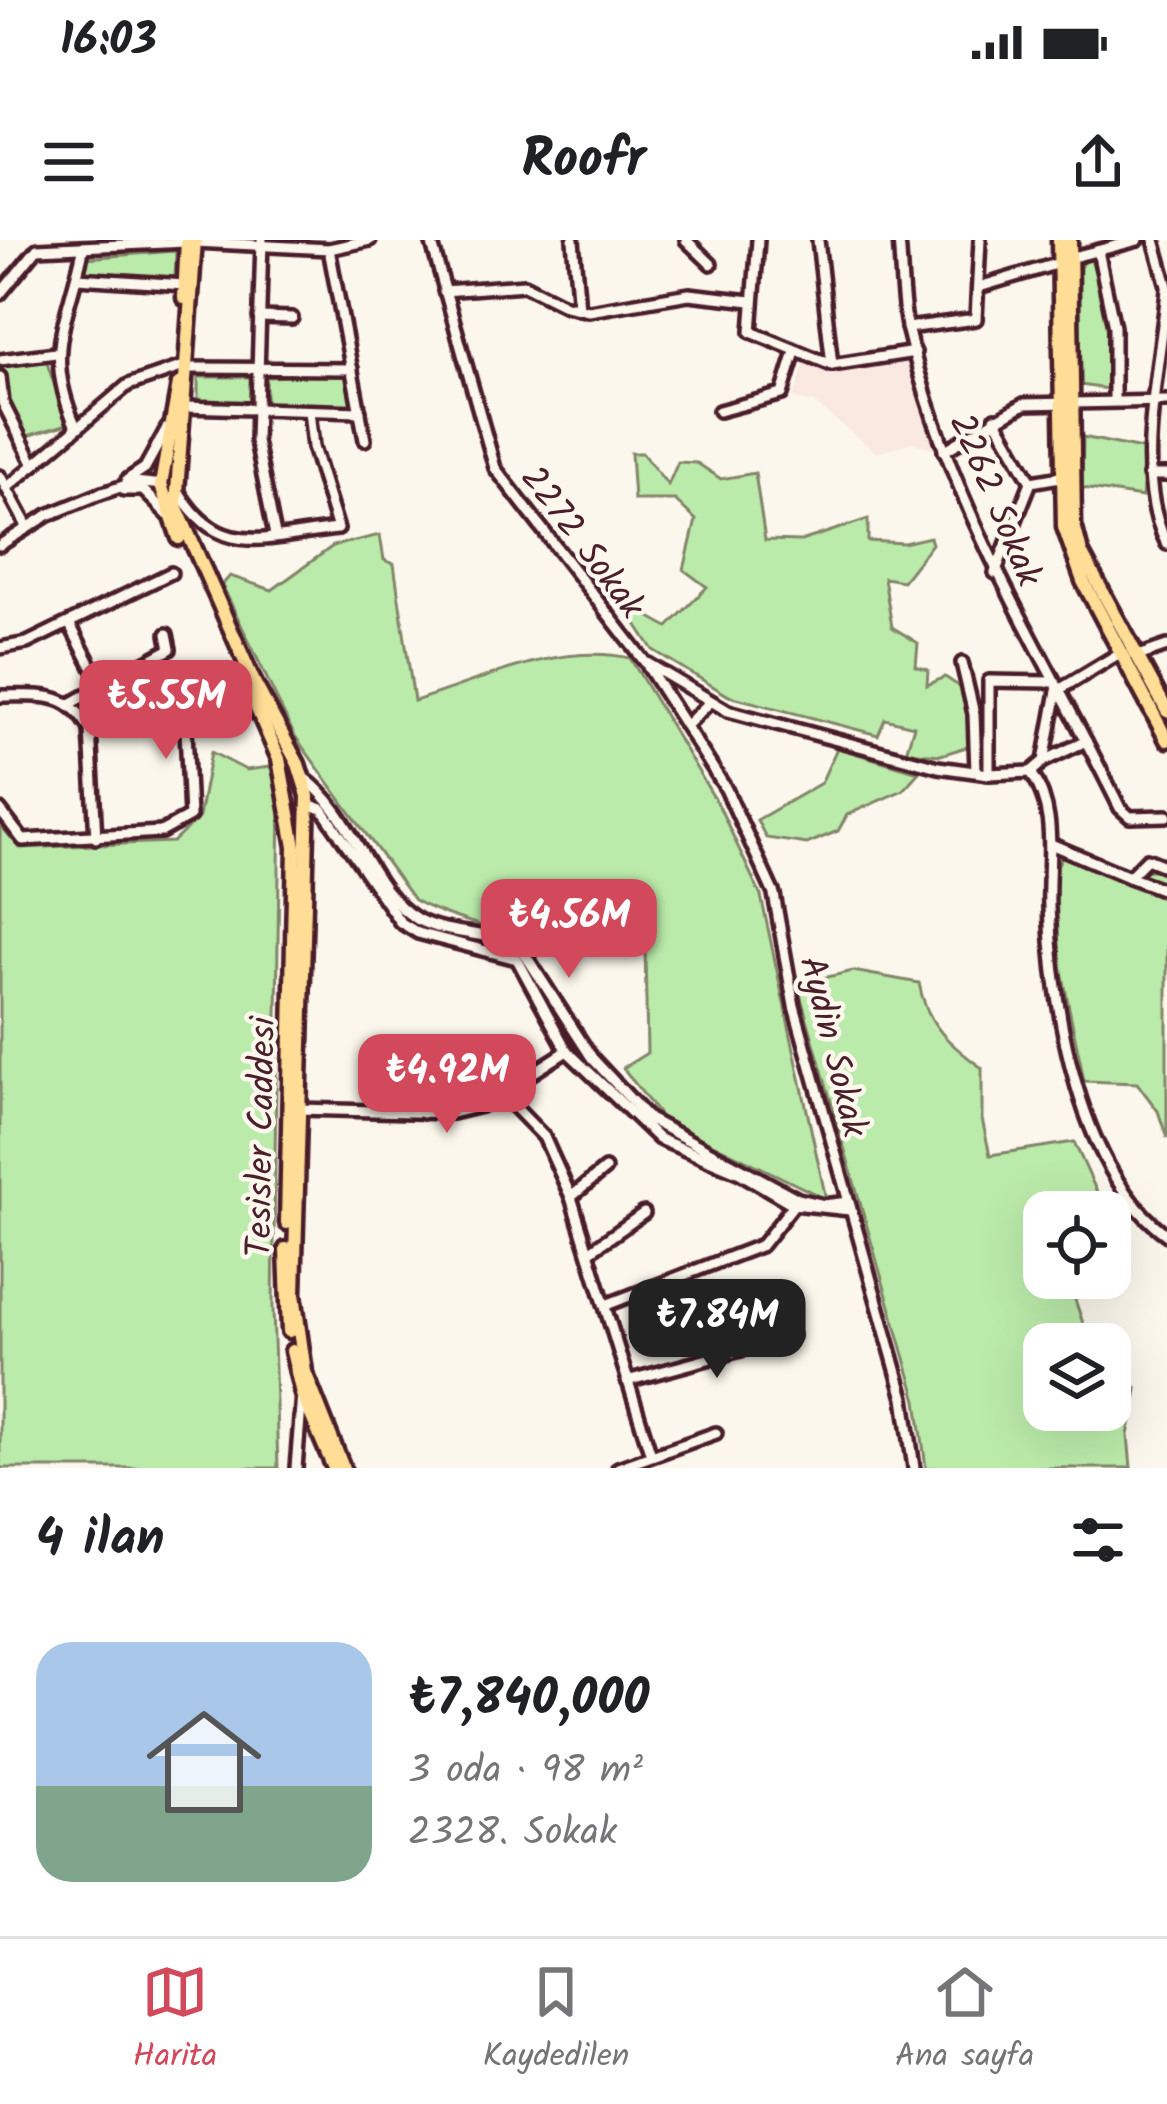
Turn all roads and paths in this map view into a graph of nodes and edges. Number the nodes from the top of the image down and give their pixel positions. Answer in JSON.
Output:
{"nodes":[{"id":1,"x":24,"y":240,"type":"edge"},
{"id":2,"x":370,"y":240,"type":"edge"},
{"id":3,"x":431,"y":240,"type":"edge"},
{"id":4,"x":573,"y":240,"type":"edge"},
{"id":5,"x":686,"y":240,"type":"edge"},
{"id":6,"x":758,"y":240,"type":"edge"},
{"id":7,"x":818,"y":240,"type":"edge"},
{"id":8,"x":899,"y":240,"type":"edge"},
{"id":9,"x":980,"y":240,"type":"edge"},
{"id":10,"x":1059,"y":240,"type":"edge"},
{"id":11,"x":1070,"y":240,"type":"edge"},
{"id":12,"x":1138,"y":240,"type":"edge"},
{"id":13,"x":1154,"y":240,"type":"edge"},
{"id":14,"x":191,"y":241,"type":"edge"},
{"id":15,"x":262,"y":245,"type":"edge"},
{"id":16,"x":329,"y":249,"type":"junction"},
{"id":17,"x":37,"y":250,"type":"junction"},
{"id":18,"x":83,"y":250,"type":"junction"},
{"id":19,"x":1098,"y":250,"type":"junction"},
{"id":20,"x":1077,"y":256,"type":"dead end"},
{"id":21,"x":1060,"y":263,"type":"junction"},
{"id":22,"x":711,"y":264,"type":"dead end"},
{"id":23,"x":77,"y":278,"type":"junction"},
{"id":24,"x":184,"y":285,"type":"junction"},
{"id":25,"x":980,"y":286,"type":"junction"},
{"id":26,"x":1167,"y":288,"type":"edge"},
{"id":27,"x":444,"y":291,"type":"junction"},
{"id":28,"x":0,"y":294,"type":"edge"},
{"id":29,"x":751,"y":301,"type":"junction"},
{"id":30,"x":579,"y":309,"type":"junction"},
{"id":31,"x":259,"y":317,"type":"junction"},
{"id":32,"x":292,"y":318,"type":"dead end"},
{"id":33,"x":907,"y":328,"type":"junction"},
{"id":34,"x":1165,"y":351,"type":"edge"},
{"id":35,"x":56,"y":352,"type":"junction"},
{"id":36,"x":795,"y":352,"type":"junction"},
{"id":37,"x":915,"y":352,"type":"junction"},
{"id":38,"x":0,"y":360,"type":"edge"},
{"id":39,"x":832,"y":365,"type":"junction"},
{"id":40,"x":185,"y":368,"type":"junction"},
{"id":41,"x":352,"y":369,"type":"junction"},
{"id":42,"x":258,"y":372,"type":"junction"},
{"id":43,"x":0,"y":377,"type":"edge"},
{"id":44,"x":1114,"y":401,"type":"junction"},
{"id":45,"x":1162,"y":401,"type":"edge"},
{"id":46,"x":1065,"y":402,"type":"junction"},
{"id":47,"x":184,"y":407,"type":"junction"},
{"id":48,"x":260,"y":408,"type":"junction"},
{"id":49,"x":309,"y":411,"type":"junction"},
{"id":50,"x":719,"y":411,"type":"dead end"},
{"id":51,"x":360,"y":412,"type":"junction"},
{"id":52,"x":995,"y":418,"type":"junction"},
{"id":53,"x":170,"y":423,"type":"junction"},
{"id":54,"x":76,"y":427,"type":"junction"},
{"id":55,"x":364,"y":440,"type":"dead end"},
{"id":56,"x":944,"y":451,"type":"junction"},
{"id":57,"x":34,"y":465,"type":"junction"},
{"id":58,"x":1149,"y":475,"type":"junction"},
{"id":59,"x":1167,"y":475,"type":"edge"},
{"id":60,"x":0,"y":476,"type":"edge"},
{"id":61,"x":1060,"y":477,"type":"junction"},
{"id":62,"x":1030,"y":482,"type":"junction"},
{"id":63,"x":9,"y":486,"type":"junction"},
{"id":64,"x":168,"y":486,"type":"junction"},
{"id":65,"x":100,"y":494,"type":"junction"},
{"id":66,"x":169,"y":516,"type":"junction"},
{"id":67,"x":27,"y":526,"type":"junction"},
{"id":68,"x":275,"y":535,"type":"junction"},
{"id":69,"x":1167,"y":544,"type":"edge"},
{"id":70,"x":0,"y":545,"type":"edge"},
{"id":71,"x":171,"y":573,"type":"dead end"},
{"id":72,"x":995,"y":573,"type":"junction"},
{"id":73,"x":68,"y":623,"type":"junction"},
{"id":74,"x":166,"y":634,"type":"dead end"},
{"id":75,"x":1167,"y":646,"type":"edge"},
{"id":76,"x":0,"y":648,"type":"edge"},
{"id":77,"x":1120,"y":652,"type":"junction"},
{"id":78,"x":1138,"y":656,"type":"junction"},
{"id":79,"x":646,"y":662,"type":"junction"},
{"id":80,"x":962,"y":663,"type":"dead end"},
{"id":81,"x":1054,"y":686,"type":"junction"},
{"id":82,"x":103,"y":688,"type":"junction"},
{"id":83,"x":0,"y":696,"type":"edge"},
{"id":84,"x":709,"y":703,"type":"junction"},
{"id":85,"x":72,"y":704,"type":"junction"},
{"id":86,"x":1167,"y":711,"type":"edge"},
{"id":87,"x":687,"y":725,"type":"junction"},
{"id":88,"x":90,"y":729,"type":"junction"},
{"id":89,"x":1167,"y":740,"type":"edge"},
{"id":90,"x":1085,"y":741,"type":"junction"},
{"id":91,"x":1044,"y":760,"type":"junction"},
{"id":92,"x":976,"y":771,"type":"junction"},
{"id":93,"x":1031,"y":772,"type":"junction"},
{"id":94,"x":989,"y":774,"type":"junction"},
{"id":95,"x":304,"y":778,"type":"junction"},
{"id":96,"x":286,"y":783,"type":"junction"},
{"id":97,"x":289,"y":800,"type":"junction"},
{"id":98,"x":308,"y":804,"type":"junction"},
{"id":99,"x":0,"y":810,"type":"edge"},
{"id":100,"x":1167,"y":816,"type":"edge"},
{"id":101,"x":96,"y":838,"type":"junction"},
{"id":102,"x":1053,"y":845,"type":"junction"},
{"id":103,"x":1167,"y":867,"type":"edge"},
{"id":104,"x":1129,"y":877,"type":"junction"},
{"id":105,"x":1167,"y":891,"type":"edge"},
{"id":106,"x":447,"y":1037,"type":"dead end"},
{"id":107,"x":567,"y":1051,"type":"junction"},
{"id":108,"x":424,"y":1077,"type":"dead end"},
{"id":109,"x":503,"y":1090,"type":"junction"},
{"id":110,"x":298,"y":1109,"type":"junction"},
{"id":111,"x":423,"y":1112,"type":"junction"},
{"id":112,"x":605,"y":1169,"type":"dead end"},
{"id":113,"x":571,"y":1197,"type":"junction"},
{"id":114,"x":796,"y":1202,"type":"junction"},
{"id":115,"x":849,"y":1206,"type":"junction"},
{"id":116,"x":644,"y":1213,"type":"dead end"},
{"id":117,"x":1167,"y":1235,"type":"edge"},
{"id":118,"x":589,"y":1252,"type":"junction"},
{"id":119,"x":606,"y":1305,"type":"junction"},
{"id":120,"x":793,"y":1336,"type":"dead end"},
{"id":121,"x":627,"y":1381,"type":"junction"},
{"id":122,"x":302,"y":1394,"type":"junction"},
{"id":123,"x":716,"y":1433,"type":"dead end"},
{"id":124,"x":650,"y":1452,"type":"junction"},
{"id":125,"x":296,"y":1468,"type":"edge"},
{"id":126,"x":334,"y":1468,"type":"edge"},
{"id":127,"x":344,"y":1468,"type":"edge"},
{"id":128,"x":618,"y":1468,"type":"edge"},
{"id":129,"x":914,"y":1468,"type":"edge"}],
"edges":[{"from":1,"to":17,"type":"street"},
{"from":2,"to":16,"type":"street"},
{"from":3,"to":27,"type":"street","name":"2272 Sokak"},
{"from":4,"to":30,"type":"street"},
{"from":5,"to":22,"type":"street"},
{"from":6,"to":29,"type":"street"},
{"from":7,"to":39,"type":"street"},
{"from":8,"to":33,"type":"street","name":"2262 Sokak"},
{"from":9,"to":25,"type":"street"},
{"from":10,"to":21,"type":"main road"},
{"from":11,"to":46,"type":"main road"},
{"from":12,"to":19,"type":"street"},
{"from":13,"to":26,"type":"street"},
{"from":14,"to":15,"type":"street"},
{"from":14,"to":18,"type":"street"},
{"from":14,"to":24,"type":"main road"},
{"from":14,"to":40,"type":"main road"},
{"from":15,"to":16,"type":"street"},
{"from":15,"to":31,"type":"street"},
{"from":16,"to":41,"type":"street"},
{"from":17,"to":18,"type":"street"},
{"from":17,"to":28,"type":"street"},
{"from":18,"to":23,"type":"street"},
{"from":19,"to":20,"type":"street"},
{"from":19,"to":44,"type":"street"},
{"from":21,"to":25,"type":"street"},
{"from":21,"to":46,"type":"main road"},
{"from":23,"to":24,"type":"street"},
{"from":23,"to":35,"type":"street"},
{"from":24,"to":40,"type":"main road"},
{"from":25,"to":33,"type":"street"},
{"from":26,"to":34,"type":"street"},
{"from":27,"to":30,"type":"street"},
{"from":27,"to":79,"type":"street","name":"2272 Sokak"},
{"from":29,"to":30,"type":"street"},
{"from":29,"to":36,"type":"street"},
{"from":31,"to":32,"type":"street"},
{"from":31,"to":42,"type":"street"},
{"from":33,"to":37,"type":"street","name":"2262 Sokak"},
{"from":34,"to":45,"type":"street"},
{"from":35,"to":38,"type":"street"},
{"from":35,"to":54,"type":"street"},
{"from":36,"to":39,"type":"street"},
{"from":36,"to":50,"type":"street"},
{"from":37,"to":39,"type":"street"},
{"from":37,"to":56,"type":"street","name":"2262 Sokak"},
{"from":40,"to":42,"type":"street"},
{"from":40,"to":47,"type":"main road"},
{"from":40,"to":53,"type":"main road"},
{"from":40,"to":54,"type":"street"},
{"from":41,"to":42,"type":"street"},
{"from":41,"to":51,"type":"street"},
{"from":42,"to":48,"type":"street"},
{"from":43,"to":57,"type":"street"},
{"from":44,"to":45,"type":"street"},
{"from":44,"to":46,"type":"street"},
{"from":45,"to":58,"type":"street"},
{"from":46,"to":52,"type":"street"},
{"from":46,"to":61,"type":"main road"},
{"from":46,"to":78,"type":"main road"},
{"from":47,"to":48,"type":"street"},
{"from":47,"to":64,"type":"main road"},
{"from":48,"to":49,"type":"street"},
{"from":48,"to":68,"type":"street"},
{"from":49,"to":51,"type":"street"},
{"from":49,"to":68,"type":"street"},
{"from":51,"to":55,"type":"street"},
{"from":52,"to":56,"type":"street"},
{"from":52,"to":62,"type":"street"},
{"from":53,"to":64,"type":"main road"},
{"from":53,"to":65,"type":"street"},
{"from":54,"to":57,"type":"street"},
{"from":56,"to":72,"type":"street","name":"2262 Sokak"},
{"from":57,"to":63,"type":"street"},
{"from":58,"to":59,"type":"street"},
{"from":58,"to":69,"type":"street"},
{"from":60,"to":63,"type":"street"},
{"from":61,"to":62,"type":"street"},
{"from":61,"to":77,"type":"main road"},
{"from":62,"to":72,"type":"street"},
{"from":63,"to":67,"type":"street"},
{"from":64,"to":65,"type":"street"},
{"from":64,"to":66,"type":"main road","name":"Tesisler Caddesi"},
{"from":64,"to":68,"type":"street"},
{"from":64,"to":95,"type":"main road"},
{"from":65,"to":66,"type":"street"},
{"from":65,"to":67,"type":"street"},
{"from":66,"to":96,"type":"main road","name":"Tesisler Caddesi"},
{"from":67,"to":70,"type":"street"},
{"from":71,"to":73,"type":"street"},
{"from":72,"to":81,"type":"street","name":"2262 Sokak"},
{"from":73,"to":76,"type":"street"},
{"from":73,"to":82,"type":"street"},
{"from":74,"to":82,"type":"street"},
{"from":75,"to":78,"type":"street"},
{"from":77,"to":81,"type":"street"},
{"from":77,"to":89,"type":"main road"},
{"from":78,"to":86,"type":"main road"},
{"from":79,"to":84,"type":"street"},
{"from":79,"to":87,"type":"street","name":"Aydin Sokak"},
{"from":80,"to":92,"type":"street"},
{"from":81,"to":90,"type":"street","name":"2262 Sokak"},
{"from":81,"to":91,"type":"street"},
{"from":81,"to":94,"type":"street"},
{"from":82,"to":85,"type":"street"},
{"from":83,"to":85,"type":"street"},
{"from":84,"to":87,"type":"street"},
{"from":84,"to":92,"type":"street"},
{"from":85,"to":88,"type":"street"},
{"from":87,"to":115,"type":"street","name":"Aydin Sokak"},
{"from":88,"to":101,"type":"street"},
{"from":88,"to":101,"type":"street"},
{"from":90,"to":91,"type":"street"},
{"from":90,"to":100,"type":"street","name":"2262 Sokak"},
{"from":91,"to":93,"type":"street"},
{"from":92,"to":94,"type":"street"},
{"from":93,"to":94,"type":"street"},
{"from":93,"to":102,"type":"street"},
{"from":95,"to":96,"type":"main road"},
{"from":95,"to":98,"type":"main road"},
{"from":95,"to":114,"type":"street"},
{"from":96,"to":97,"type":"main road","name":"Tesisler Caddesi"},
{"from":97,"to":98,"type":"main road"},
{"from":97,"to":122,"type":"main road","name":"Tesisler Caddesi"},
{"from":98,"to":107,"type":"street"},
{"from":98,"to":110,"type":"main road"},
{"from":99,"to":101,"type":"street"},
{"from":102,"to":104,"type":"street"},
{"from":102,"to":117,"type":"street"},
{"from":103,"to":104,"type":"street"},
{"from":104,"to":105,"type":"street"},
{"from":106,"to":109,"type":"street"},
{"from":107,"to":109,"type":"street"},
{"from":107,"to":114,"type":"street"},
{"from":108,"to":111,"type":"street"},
{"from":109,"to":111,"type":"street"},
{"from":109,"to":113,"type":"street"},
{"from":110,"to":111,"type":"street"},
{"from":110,"to":127,"type":"main road"},
{"from":112,"to":113,"type":"street"},
{"from":113,"to":118,"type":"street"},
{"from":114,"to":115,"type":"street"},
{"from":114,"to":119,"type":"street"},
{"from":115,"to":129,"type":"street","name":"Aydin Sokak"},
{"from":116,"to":118,"type":"street"},
{"from":118,"to":119,"type":"street"},
{"from":119,"to":121,"type":"street"},
{"from":120,"to":121,"type":"street"},
{"from":121,"to":124,"type":"street"},
{"from":122,"to":125,"type":"street"},
{"from":122,"to":126,"type":"main road","name":"Tesisler Caddesi"},
{"from":123,"to":124,"type":"street"},
{"from":124,"to":128,"type":"street"}]}
